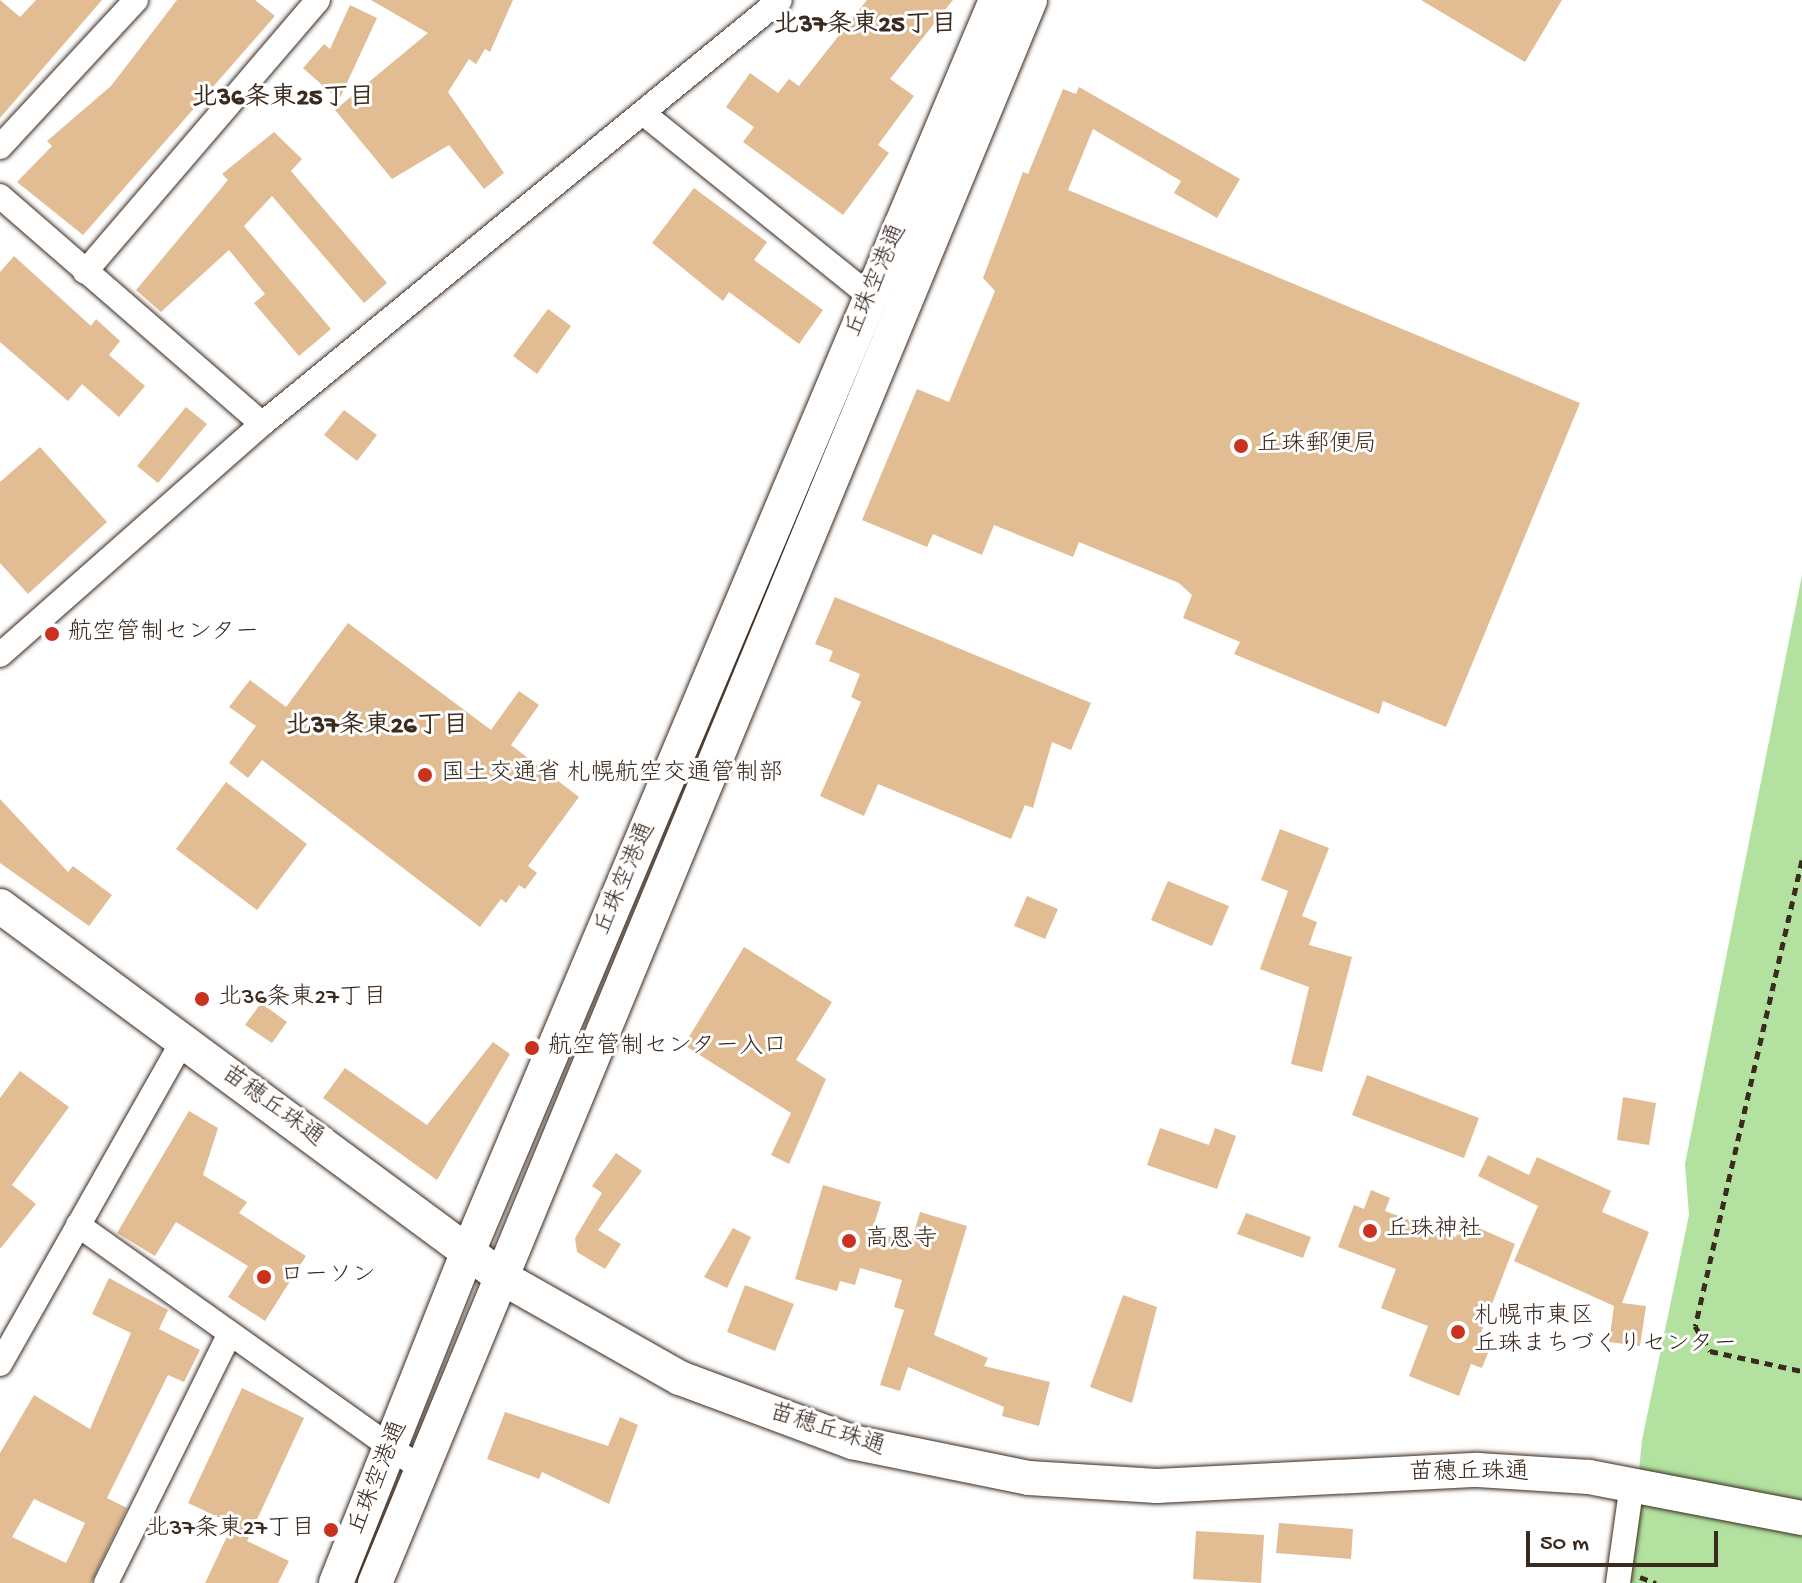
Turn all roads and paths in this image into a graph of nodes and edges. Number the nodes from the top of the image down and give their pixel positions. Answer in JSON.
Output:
{"nodes":[{"id":1,"x":136,"y":0,"type":"edge"},
{"id":2,"x":318,"y":0,"type":"edge"},
{"id":3,"x":780,"y":0,"type":"edge"},
{"id":4,"x":996,"y":0,"type":"edge"},
{"id":5,"x":1030,"y":0,"type":"edge"},
{"id":6,"x":643,"y":113,"type":"junction"},
{"id":7,"x":0,"y":147,"type":"edge"},
{"id":8,"x":0,"y":196,"type":"edge"},
{"id":9,"x":85,"y":272,"type":"junction"},
{"id":10,"x":870,"y":296,"type":"junction"},
{"id":11,"x":262,"y":424,"type":"junction"},
{"id":12,"x":0,"y":655,"type":"edge"},
{"id":13,"x":1802,"y":860,"type":"edge"},
{"id":14,"x":0,"y":906,"type":"edge"},
{"id":15,"x":183,"y":1041,"type":"junction"},
{"id":16,"x":78,"y":1225,"type":"junction"},
{"id":17,"x":468,"y":1252,"type":"junction"},
{"id":18,"x":503,"y":1278,"type":"junction"},
{"id":19,"x":229,"y":1335,"type":"junction"},
{"id":20,"x":4,"y":1347,"type":"edge"},
{"id":21,"x":1802,"y":1371,"type":"edge"},
{"id":22,"x":390,"y":1451,"type":"junction"},
{"id":23,"x":423,"y":1470,"type":"junction"},
{"id":24,"x":1632,"y":1483,"type":"junction"},
{"id":25,"x":1802,"y":1518,"type":"edge"},
{"id":26,"x":106,"y":1583,"type":"edge"},
{"id":27,"x":336,"y":1583,"type":"edge"},
{"id":28,"x":375,"y":1583,"type":"edge"},
{"id":29,"x":1618,"y":1583,"type":"edge"}],
"edges":[{"from":1,"to":7,"type":"street"},
{"from":2,"to":9,"type":"street"},
{"from":3,"to":6,"type":"street"},
{"from":4,"to":10,"type":"main road","name":"丘珠空港通"},
{"from":5,"to":18,"type":"main road","name":"丘珠空港通"},
{"from":6,"to":10,"type":"street"},
{"from":6,"to":11,"type":"street"},
{"from":8,"to":9,"type":"street"},
{"from":9,"to":11,"type":"street"},
{"from":10,"to":17,"type":"main road","name":"丘珠空港通"},
{"from":11,"to":12,"type":"street"},
{"from":13,"to":21,"type":"path"},
{"from":14,"to":15,"type":"main road","name":"苗穂丘珠通"},
{"from":15,"to":16,"type":"street"},
{"from":15,"to":17,"type":"main road","name":"苗穂丘珠通"},
{"from":16,"to":19,"type":"street"},
{"from":16,"to":20,"type":"street"},
{"from":17,"to":18,"type":"main road","name":"苗穂丘珠通"},
{"from":17,"to":22,"type":"main road","name":"丘珠空港通"},
{"from":18,"to":23,"type":"main road","name":"丘珠空港通"},
{"from":18,"to":24,"type":"main road","name":"苗穂丘珠通"},
{"from":19,"to":22,"type":"street"},
{"from":19,"to":26,"type":"street"},
{"from":22,"to":23,"type":"street"},
{"from":22,"to":27,"type":"main road","name":"丘珠空港通"},
{"from":23,"to":28,"type":"main road","name":"丘珠空港通"},
{"from":24,"to":25,"type":"main road","name":"苗穂丘珠通"},
{"from":24,"to":29,"type":"street"}]}
